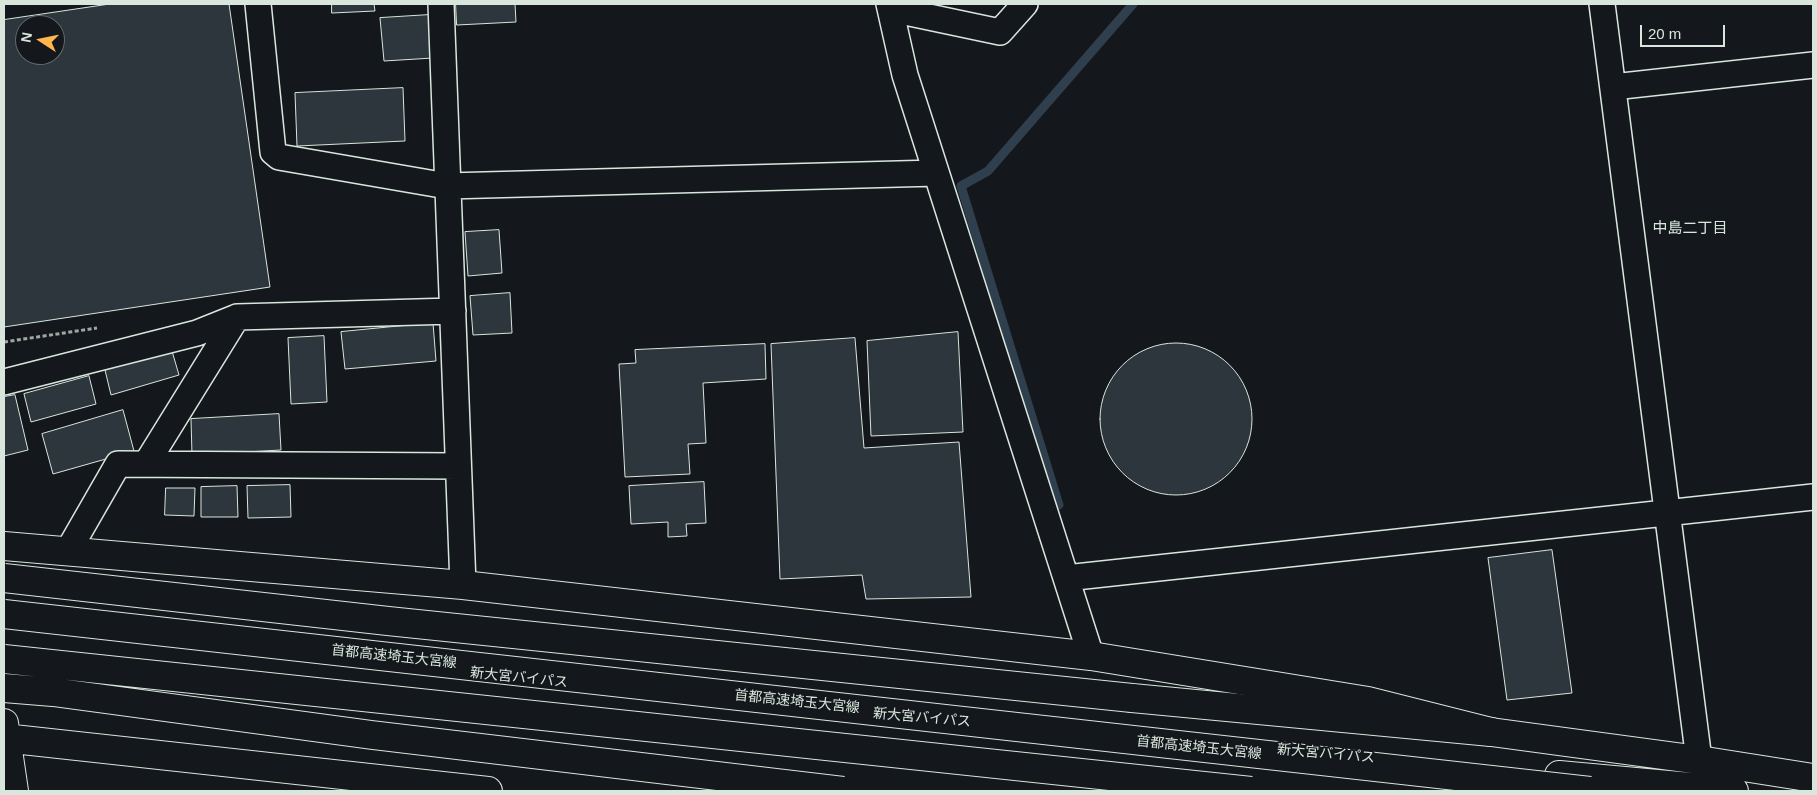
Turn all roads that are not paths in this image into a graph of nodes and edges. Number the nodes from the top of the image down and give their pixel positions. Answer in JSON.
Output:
{"nodes":[{"id":1,"x":258,"y":4,"type":"edge"},
{"id":2,"x":441,"y":4,"type":"edge"},
{"id":3,"x":1025,"y":4,"type":"edge"},
{"id":4,"x":1602,"y":4,"type":"edge"},
{"id":5,"x":890,"y":7,"type":"edge"},
{"id":6,"x":1813,"y":65,"type":"edge"},
{"id":7,"x":1613,"y":88,"type":"junction"},
{"id":8,"x":936,"y":173,"type":"junction"},
{"id":9,"x":447,"y":186,"type":"junction"},
{"id":10,"x":452,"y":311,"type":"junction"},
{"id":11,"x":237,"y":317,"type":"junction"},
{"id":12,"x":4,"y":382,"type":"edge"},
{"id":13,"x":146,"y":464,"type":"junction"},
{"id":14,"x":458,"y":466,"type":"junction"},
{"id":15,"x":1813,"y":497,"type":"edge"},
{"id":16,"x":1668,"y":513,"type":"junction"},
{"id":17,"x":4,"y":546,"type":"edge"},
{"id":18,"x":68,"y":551,"type":"junction"},
{"id":19,"x":4,"y":578,"type":"edge"},
{"id":20,"x":1066,"y":578,"type":"junction"},
{"id":21,"x":463,"y":585,"type":"junction"},
{"id":22,"x":4,"y":614,"type":"edge"},
{"id":23,"x":1091,"y":656,"type":"junction"},
{"id":24,"x":4,"y":659,"type":"edge"},
{"id":25,"x":4,"y":688,"type":"edge"},
{"id":26,"x":1491,"y":732,"type":"junction"},
{"id":27,"x":5,"y":733,"type":"edge"},
{"id":28,"x":1700,"y":760,"type":"junction"},
{"id":29,"x":1813,"y":778,"type":"edge"},
{"id":30,"x":14,"y":791,"type":"edge"},
{"id":31,"x":481,"y":791,"type":"edge"},
{"id":32,"x":842,"y":791,"type":"edge"},
{"id":33,"x":1195,"y":791,"type":"edge"},
{"id":34,"x":1252,"y":791,"type":"edge"},
{"id":35,"x":1590,"y":791,"type":"edge"},
{"id":36,"x":1734,"y":791,"type":"edge"}],
"edges":[{"from":1,"to":9,"type":"street"},
{"from":2,"to":9,"type":"street"},
{"from":3,"to":5,"type":"street"},
{"from":4,"to":7,"type":"street"},
{"from":5,"to":8,"type":"street"},
{"from":6,"to":7,"type":"street"},
{"from":7,"to":16,"type":"street"},
{"from":8,"to":9,"type":"street"},
{"from":8,"to":20,"type":"street"},
{"from":9,"to":10,"type":"street"},
{"from":10,"to":11,"type":"street"},
{"from":10,"to":14,"type":"street"},
{"from":11,"to":12,"type":"street"},
{"from":11,"to":13,"type":"street"},
{"from":13,"to":14,"type":"street"},
{"from":13,"to":18,"type":"street"},
{"from":14,"to":21,"type":"street"},
{"from":15,"to":16,"type":"street"},
{"from":16,"to":20,"type":"street"},
{"from":16,"to":28,"type":"street"},
{"from":17,"to":18,"type":"highway"},
{"from":18,"to":21,"type":"highway"},
{"from":19,"to":26,"type":"highway","bridge":true},
{"from":20,"to":23,"type":"street"},
{"from":21,"to":23,"type":"highway"},
{"from":22,"to":35,"type":"highway","name":"首都高速埼玉大宮線","bridge":true},
{"from":23,"to":26,"type":"highway"},
{"from":24,"to":34,"type":"highway","bridge":true},
{"from":25,"to":32,"type":"highway","bridge":true},
{"from":26,"to":28,"type":"highway"},
{"from":27,"to":30,"type":"highway"},
{"from":27,"to":31,"type":"highway"},
{"from":28,"to":29,"type":"highway"},
{"from":33,"to":36,"type":"highway","name":"新大宮バイパス"}]}
